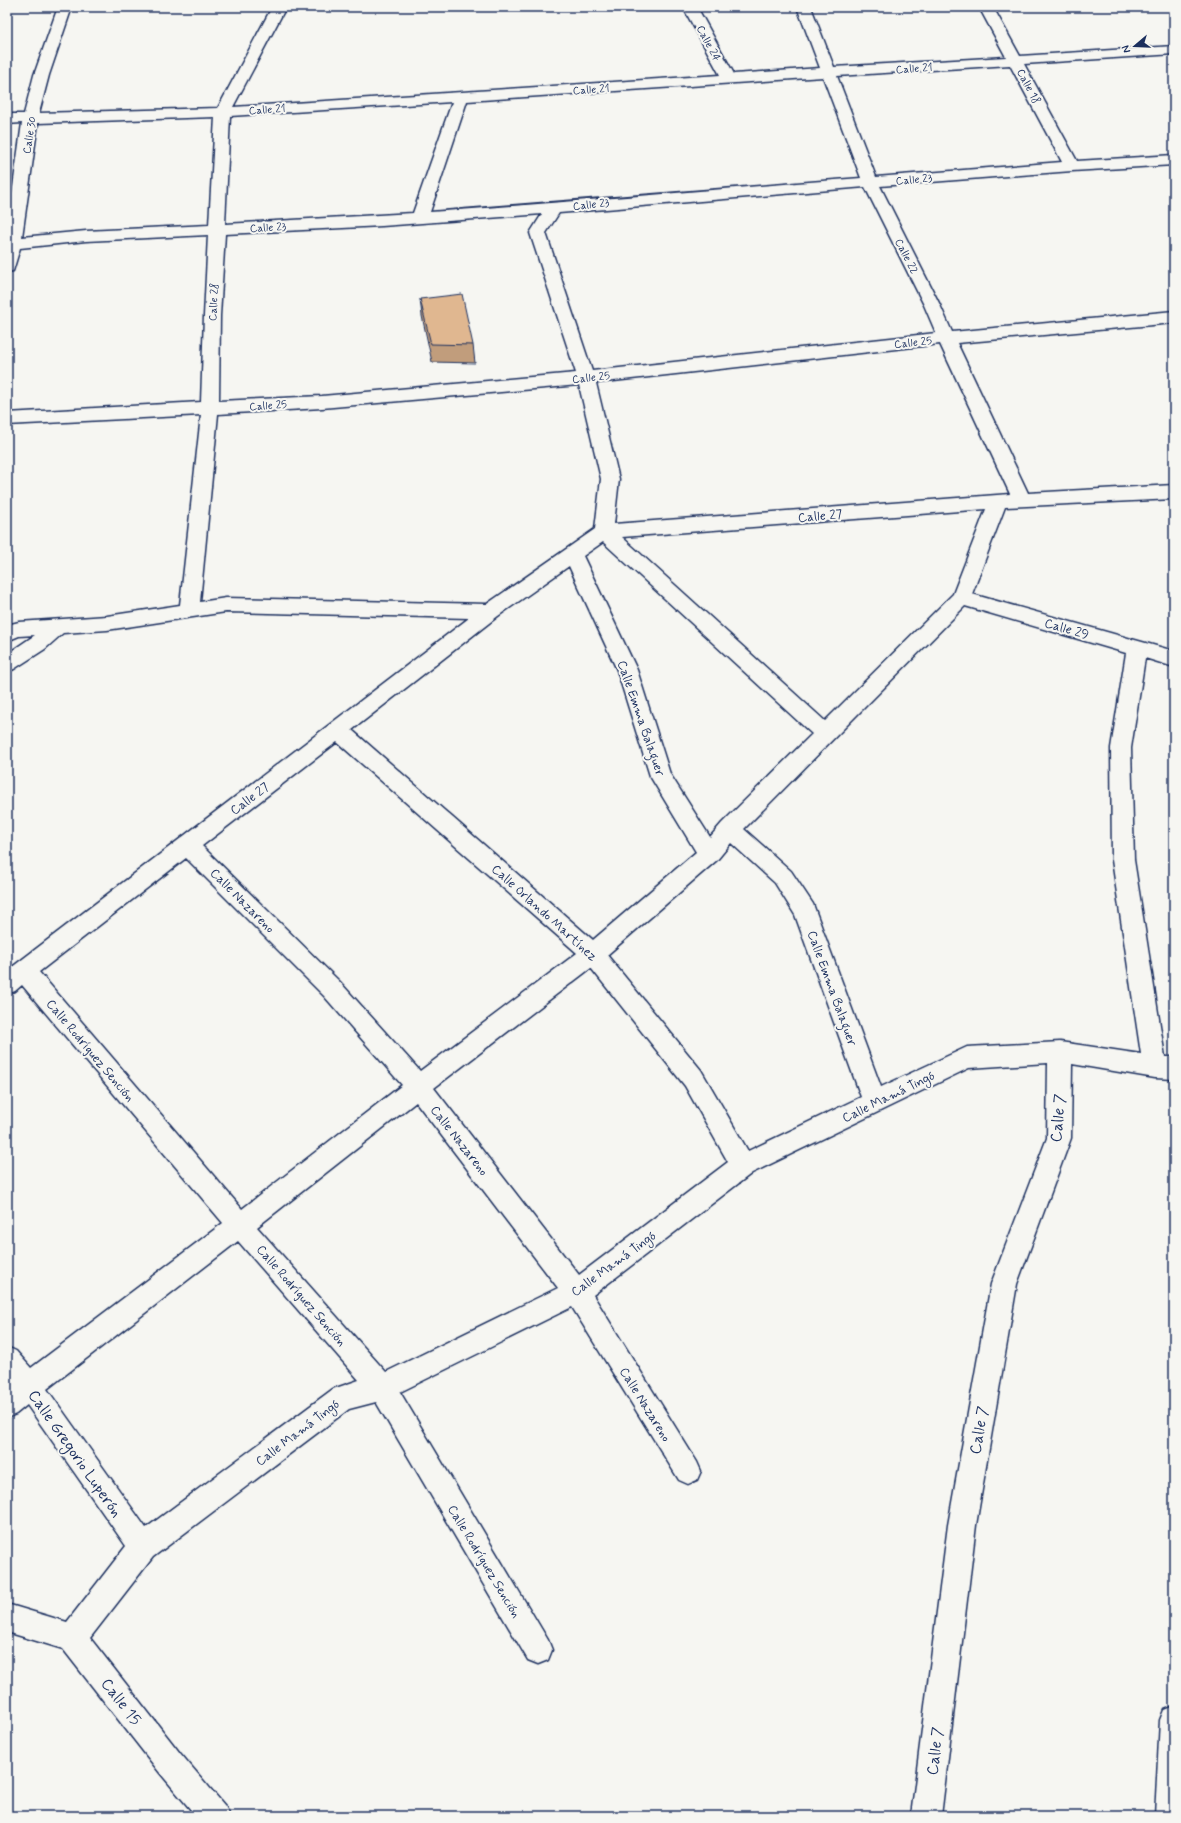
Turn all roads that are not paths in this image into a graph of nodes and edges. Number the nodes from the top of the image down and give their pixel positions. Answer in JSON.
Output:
{"nodes":[{"id":1,"x":65,"y":7,"type":"edge"},
{"id":2,"x":279,"y":7,"type":"edge"},
{"id":3,"x":690,"y":7,"type":"edge"},
{"id":4,"x":804,"y":7,"type":"edge"},
{"id":5,"x":986,"y":7,"type":"edge"},
{"id":6,"x":1174,"y":50,"type":"edge"},
{"id":7,"x":1015,"y":61,"type":"junction"},
{"id":8,"x":828,"y":72,"type":"junction"},
{"id":9,"x":729,"y":79,"type":"junction"},
{"id":10,"x":461,"y":97,"type":"junction"},
{"id":11,"x":223,"y":112,"type":"junction"},
{"id":12,"x":30,"y":117,"type":"junction"},
{"id":13,"x":7,"y":119,"type":"edge"},
{"id":14,"x":1174,"y":160,"type":"edge"},
{"id":15,"x":1072,"y":166,"type":"junction"},
{"id":16,"x":870,"y":182,"type":"junction"},
{"id":17,"x":553,"y":209,"type":"junction"},
{"id":18,"x":420,"y":217,"type":"junction"},
{"id":19,"x":217,"y":230,"type":"junction"},
{"id":20,"x":10,"y":244,"type":"edge"},
{"id":21,"x":7,"y":267,"type":"edge"},
{"id":22,"x":1174,"y":317,"type":"edge"},
{"id":23,"x":946,"y":338,"type":"junction"},
{"id":24,"x":586,"y":378,"type":"junction"},
{"id":25,"x":210,"y":409,"type":"junction"},
{"id":26,"x":7,"y":419,"type":"edge"},
{"id":27,"x":1174,"y":492,"type":"edge"},
{"id":28,"x":1022,"y":500,"type":"junction"},
{"id":29,"x":998,"y":501,"type":"junction"},
{"id":30,"x":604,"y":532,"type":"junction"},
{"id":31,"x":573,"y":555,"type":"junction"},
{"id":32,"x":961,"y":598,"type":"junction"},
{"id":33,"x":189,"y":611,"type":"junction"},
{"id":34,"x":491,"y":611,"type":"junction"},
{"id":35,"x":56,"y":628,"type":"junction"},
{"id":36,"x":7,"y":633,"type":"edge"},
{"id":37,"x":1137,"y":648,"type":"junction"},
{"id":38,"x":1174,"y":660,"type":"edge"},
{"id":39,"x":7,"y":664,"type":"edge"},
{"id":40,"x":338,"y":730,"type":"junction"},
{"id":41,"x":824,"y":734,"type":"junction"},
{"id":42,"x":730,"y":830,"type":"junction"},
{"id":43,"x":187,"y":845,"type":"junction"},
{"id":44,"x":709,"y":854,"type":"junction"},
{"id":45,"x":593,"y":954,"type":"junction"},
{"id":46,"x":15,"y":978,"type":"edge"},
{"id":47,"x":1060,"y":1052,"type":"junction"},
{"id":48,"x":1164,"y":1068,"type":"edge"},
{"id":49,"x":418,"y":1086,"type":"junction"},
{"id":50,"x":875,"y":1103,"type":"junction"},
{"id":51,"x":743,"y":1165,"type":"junction"},
{"id":52,"x":240,"y":1225,"type":"junction"},
{"id":53,"x":577,"y":1292,"type":"junction"},
{"id":54,"x":7,"y":1360,"type":"edge"},
{"id":55,"x":29,"y":1386,"type":"junction"},
{"id":56,"x":382,"y":1387,"type":"junction"},
{"id":57,"x":7,"y":1405,"type":"edge"},
{"id":58,"x":688,"y":1471,"type":"dead end"},
{"id":59,"x":143,"y":1547,"type":"junction"},
{"id":60,"x":7,"y":1618,"type":"edge"},
{"id":61,"x":72,"y":1638,"type":"junction"},
{"id":62,"x":538,"y":1650,"type":"dead end"},
{"id":63,"x":1174,"y":1720,"type":"edge"},
{"id":64,"x":215,"y":1816,"type":"edge"},
{"id":65,"x":926,"y":1816,"type":"edge"},
{"id":66,"x":1170,"y":1816,"type":"edge"}],
"edges":[{"from":1,"to":12,"type":"street","name":"Calle 30"},
{"from":2,"to":11,"type":"street","name":"Calle 28"},
{"from":3,"to":9,"type":"street","name":"Calle 24"},
{"from":4,"to":8,"type":"street","name":"Calle 22"},
{"from":5,"to":7,"type":"street","name":"Calle 18"},
{"from":6,"to":7,"type":"street","name":"Calle 21"},
{"from":7,"to":8,"type":"street","name":"Calle 21"},
{"from":7,"to":15,"type":"street","name":"Calle 18"},
{"from":8,"to":9,"type":"street","name":"Calle 21"},
{"from":8,"to":16,"type":"street","name":"Calle 22"},
{"from":9,"to":10,"type":"street","name":"Calle 21"},
{"from":10,"to":11,"type":"street","name":"Calle 21"},
{"from":10,"to":18,"type":"street"},
{"from":11,"to":12,"type":"street","name":"Calle 21"},
{"from":11,"to":19,"type":"street","name":"Calle 28"},
{"from":12,"to":13,"type":"street","name":"Calle 21"},
{"from":12,"to":20,"type":"street","name":"Calle 30"},
{"from":14,"to":15,"type":"street","name":"Calle 23"},
{"from":15,"to":16,"type":"street","name":"Calle 23"},
{"from":16,"to":17,"type":"street","name":"Calle 23"},
{"from":16,"to":23,"type":"street","name":"Calle 22"},
{"from":17,"to":18,"type":"street","name":"Calle 23"},
{"from":17,"to":24,"type":"street"},
{"from":18,"to":19,"type":"street","name":"Calle 23"},
{"from":19,"to":20,"type":"street","name":"Calle 23"},
{"from":19,"to":25,"type":"street","name":"Calle 28"},
{"from":20,"to":21,"type":"street","name":"Calle 30"},
{"from":22,"to":23,"type":"street","name":"Calle 25"},
{"from":23,"to":24,"type":"street","name":"Calle 25"},
{"from":23,"to":28,"type":"street","name":"Calle 22"},
{"from":24,"to":25,"type":"street","name":"Calle 25"},
{"from":24,"to":30,"type":"street"},
{"from":25,"to":26,"type":"street","name":"Calle 25"},
{"from":25,"to":33,"type":"street","name":"Calle 28"},
{"from":27,"to":28,"type":"street","name":"Calle 27"},
{"from":28,"to":29,"type":"street","name":"Calle 27"},
{"from":29,"to":30,"type":"street","name":"Calle 27"},
{"from":29,"to":32,"type":"street"},
{"from":30,"to":31,"type":"street","name":"Calle 27"},
{"from":30,"to":41,"type":"street"},
{"from":31,"to":34,"type":"street","name":"Calle 27"},
{"from":31,"to":44,"type":"street","name":"Calle Emma Balaguer"},
{"from":32,"to":37,"type":"street","name":"Calle 29"},
{"from":32,"to":41,"type":"street"},
{"from":33,"to":34,"type":"street"},
{"from":33,"to":35,"type":"street"},
{"from":34,"to":40,"type":"street","name":"Calle 27"},
{"from":35,"to":36,"type":"street"},
{"from":35,"to":39,"type":"street"},
{"from":37,"to":38,"type":"street","name":"Calle 29"},
{"from":37,"to":48,"type":"street"},
{"from":40,"to":43,"type":"street","name":"Calle 27"},
{"from":40,"to":45,"type":"street","name":"Calle Orlando Martínez"},
{"from":41,"to":42,"type":"street"},
{"from":42,"to":44,"type":"street"},
{"from":42,"to":50,"type":"street","name":"Calle Emma Balaguer"},
{"from":43,"to":46,"type":"street","name":"Calle 27"},
{"from":43,"to":49,"type":"street","name":"Calle Nazareno"},
{"from":44,"to":45,"type":"street"},
{"from":45,"to":49,"type":"street"},
{"from":45,"to":51,"type":"street","name":"Calle Orlando Martínez"},
{"from":46,"to":52,"type":"street","name":"Calle Rodríguez Sención"},
{"from":47,"to":48,"type":"street","name":"Calle Mamá Tingó"},
{"from":47,"to":50,"type":"street","name":"Calle Mamá Tingó"},
{"from":47,"to":65,"type":"street","name":"Calle 7"},
{"from":49,"to":52,"type":"street"},
{"from":49,"to":53,"type":"street","name":"Calle Nazareno"},
{"from":50,"to":51,"type":"street","name":"Calle Mamá Tingó"},
{"from":51,"to":53,"type":"street","name":"Calle Mamá Tingó"},
{"from":52,"to":55,"type":"street"},
{"from":52,"to":56,"type":"street","name":"Calle Rodríguez Sención"},
{"from":53,"to":56,"type":"street","name":"Calle Mamá Tingó"},
{"from":53,"to":58,"type":"street","name":"Calle Nazareno"},
{"from":54,"to":55,"type":"street","name":"Calle Gregorio Luperón"},
{"from":55,"to":57,"type":"street"},
{"from":55,"to":59,"type":"street","name":"Calle Gregorio Luperón"},
{"from":56,"to":59,"type":"street","name":"Calle Mamá Tingó"},
{"from":56,"to":62,"type":"street","name":"Calle Rodríguez Sención"},
{"from":59,"to":61,"type":"street","name":"Calle Mamá Tingó"},
{"from":60,"to":61,"type":"street"},
{"from":61,"to":64,"type":"street","name":"Calle 15"},
{"from":63,"to":66,"type":"street"}]}
